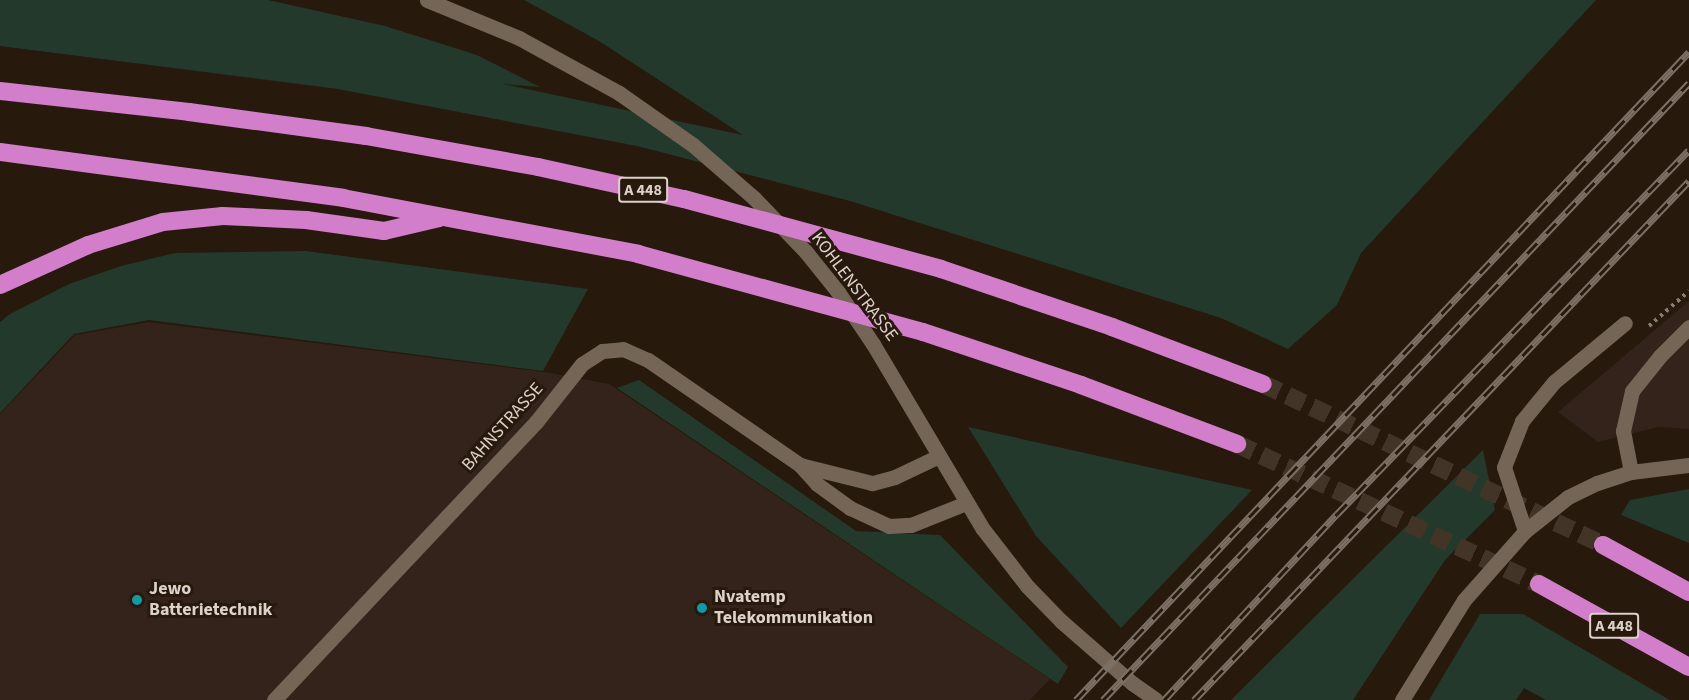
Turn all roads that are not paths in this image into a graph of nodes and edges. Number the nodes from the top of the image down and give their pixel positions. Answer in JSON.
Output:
{"nodes":[{"id":1,"x":427,"y":0,"type":"edge"},
{"id":2,"x":0,"y":92,"type":"edge"},
{"id":3,"x":0,"y":152,"type":"edge"},
{"id":4,"x":448,"y":216,"type":"junction"},
{"id":5,"x":0,"y":285,"type":"edge"},
{"id":6,"x":1625,"y":323,"type":"road end"},
{"id":7,"x":1689,"y":327,"type":"edge"},
{"id":8,"x":1263,"y":384,"type":"tunnel mouth"},
{"id":9,"x":1237,"y":444,"type":"tunnel mouth"},
{"id":10,"x":939,"y":456,"type":"junction"},
{"id":11,"x":800,"y":465,"type":"junction"},
{"id":12,"x":1689,"y":465,"type":"edge"},
{"id":13,"x":1631,"y":472,"type":"junction"},
{"id":14,"x":966,"y":502,"type":"junction"},
{"id":15,"x":1525,"y":531,"type":"junction"},
{"id":16,"x":1604,"y":545,"type":"tunnel mouth"},
{"id":17,"x":1539,"y":584,"type":"tunnel mouth"},
{"id":18,"x":1689,"y":592,"type":"edge"},
{"id":19,"x":1689,"y":667,"type":"edge"},
{"id":20,"x":284,"y":697,"type":"edge"},
{"id":21,"x":1156,"y":700,"type":"edge"},
{"id":22,"x":1402,"y":700,"type":"edge"}],
"edges":[{"from":1,"to":10,"type":"street","name":"KOHLENSTRASSE"},
{"from":2,"to":8,"type":"highway","number":"A 448"},
{"from":3,"to":4,"type":"highway"},
{"from":4,"to":5,"type":"highway"},
{"from":4,"to":9,"type":"highway"},
{"from":6,"to":15,"type":"street"},
{"from":7,"to":13,"type":"street"},
{"from":10,"to":11,"type":"street","name":"BAHNSTRASSE"},
{"from":10,"to":14,"type":"street","name":"KOHLENSTRASSE"},
{"from":11,"to":14,"type":"street","name":"BAHNSTRASSE"},
{"from":11,"to":20,"type":"street","name":"BAHNSTRASSE"},
{"from":12,"to":13,"type":"street"},
{"from":13,"to":15,"type":"street"},
{"from":14,"to":21,"type":"street","name":"KOHLENSTRASSE"},
{"from":15,"to":22,"type":"street"},
{"from":16,"to":18,"type":"highway"},
{"from":17,"to":19,"type":"highway","number":"A 448"}]}
